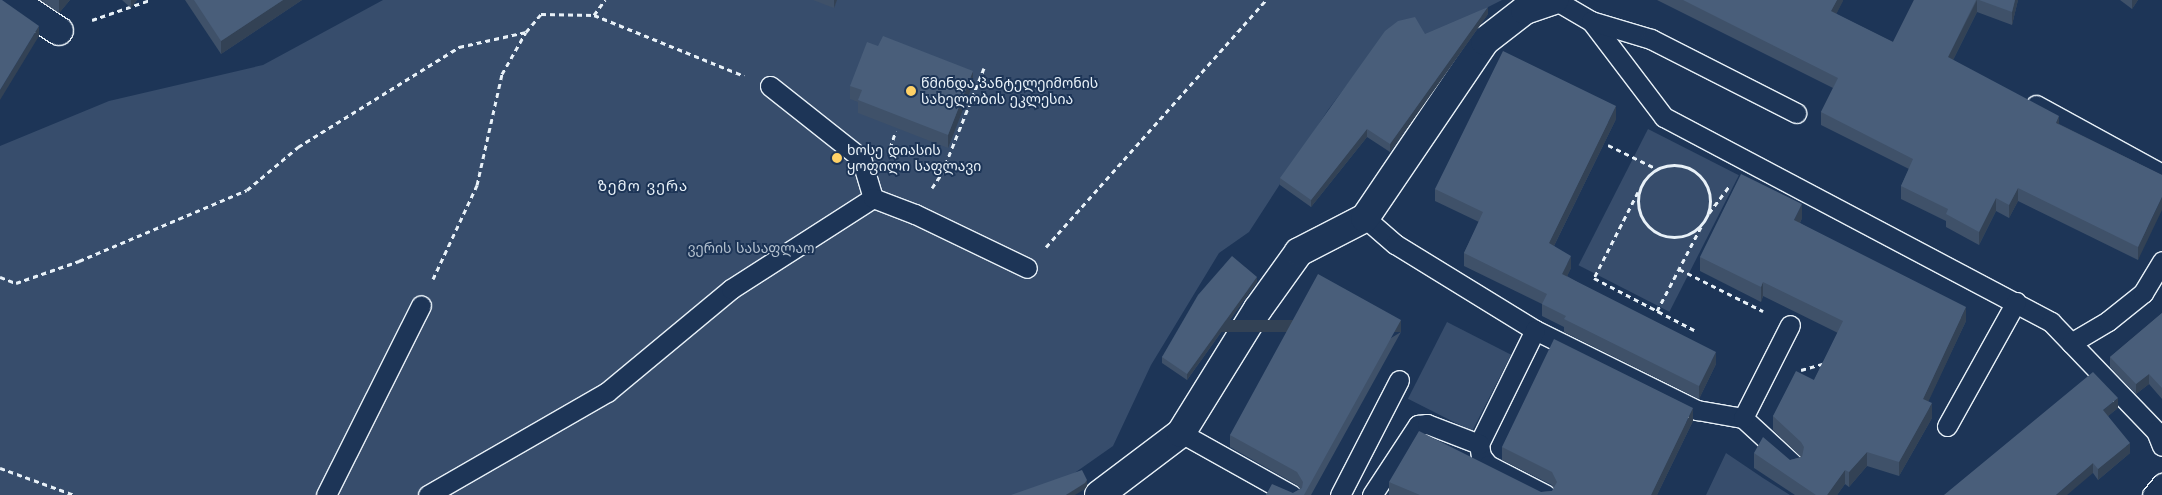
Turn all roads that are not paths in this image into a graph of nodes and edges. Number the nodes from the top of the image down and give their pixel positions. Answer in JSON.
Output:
{"nodes":[{"id":1,"x":12,"y":0,"type":"edge"},
{"id":2,"x":1555,"y":0,"type":"edge"},
{"id":3,"x":1591,"y":21,"type":"junction"},
{"id":4,"x":60,"y":30,"type":"road end"},
{"id":5,"x":770,"y":86,"type":"road end"},
{"id":6,"x":2016,"y":95,"type":"edge"},
{"id":7,"x":1796,"y":114,"type":"dead end"},
{"id":8,"x":2162,"y":174,"type":"edge"},
{"id":9,"x":873,"y":198,"type":"junction"},
{"id":10,"x":1366,"y":218,"type":"junction"},
{"id":11,"x":2162,"y":261,"type":"edge"},
{"id":12,"x":1028,"y":268,"type":"road end"},
{"id":13,"x":2016,"y":302,"type":"junction"},
{"id":14,"x":421,"y":305,"type":"road end"},
{"id":15,"x":1790,"y":325,"type":"road end"},
{"id":16,"x":1535,"y":330,"type":"junction"},
{"id":17,"x":2071,"y":343,"type":"junction"},
{"id":18,"x":1399,"y":380,"type":"dead end"},
{"id":19,"x":1743,"y":418,"type":"junction"},
{"id":20,"x":1947,"y":426,"type":"dead end"},
{"id":21,"x":1181,"y":433,"type":"junction"},
{"id":22,"x":1479,"y":444,"type":"junction"},
{"id":23,"x":2162,"y":446,"type":"edge"},
{"id":24,"x":1793,"y":464,"type":"edge"},
{"id":25,"x":2162,"y":483,"type":"edge"},
{"id":26,"x":326,"y":495,"type":"edge"},
{"id":27,"x":428,"y":495,"type":"edge"},
{"id":28,"x":1099,"y":495,"type":"edge"},
{"id":29,"x":1292,"y":495,"type":"edge"},
{"id":30,"x":1340,"y":495,"type":"edge"},
{"id":31,"x":1372,"y":495,"type":"edge"},
{"id":32,"x":1546,"y":495,"type":"edge"},
{"id":33,"x":2152,"y":495,"type":"edge"}],
"edges":[{"from":1,"to":4,"type":"street"},
{"from":2,"to":3,"type":"lane"},
{"from":2,"to":10,"type":"street"},
{"from":3,"to":7,"type":"lane"},
{"from":3,"to":13,"type":"lane"},
{"from":5,"to":9,"type":"lane"},
{"from":6,"to":8,"type":"lane"},
{"from":9,"to":12,"type":"lane"},
{"from":9,"to":27,"type":"lane"},
{"from":10,"to":16,"type":"lane"},
{"from":10,"to":21,"type":"street"},
{"from":11,"to":17,"type":"lane"},
{"from":13,"to":17,"type":"lane"},
{"from":13,"to":20,"type":"lane"},
{"from":14,"to":26,"type":"lane"},
{"from":15,"to":19,"type":"lane"},
{"from":16,"to":19,"type":"lane"},
{"from":16,"to":22,"type":"lane"},
{"from":17,"to":23,"type":"lane"},
{"from":18,"to":30,"type":"lane"},
{"from":19,"to":24,"type":"lane"},
{"from":21,"to":28,"type":"street"},
{"from":21,"to":29,"type":"lane"},
{"from":22,"to":31,"type":"lane"},
{"from":22,"to":32,"type":"lane"},
{"from":25,"to":33,"type":"lane"}]}
